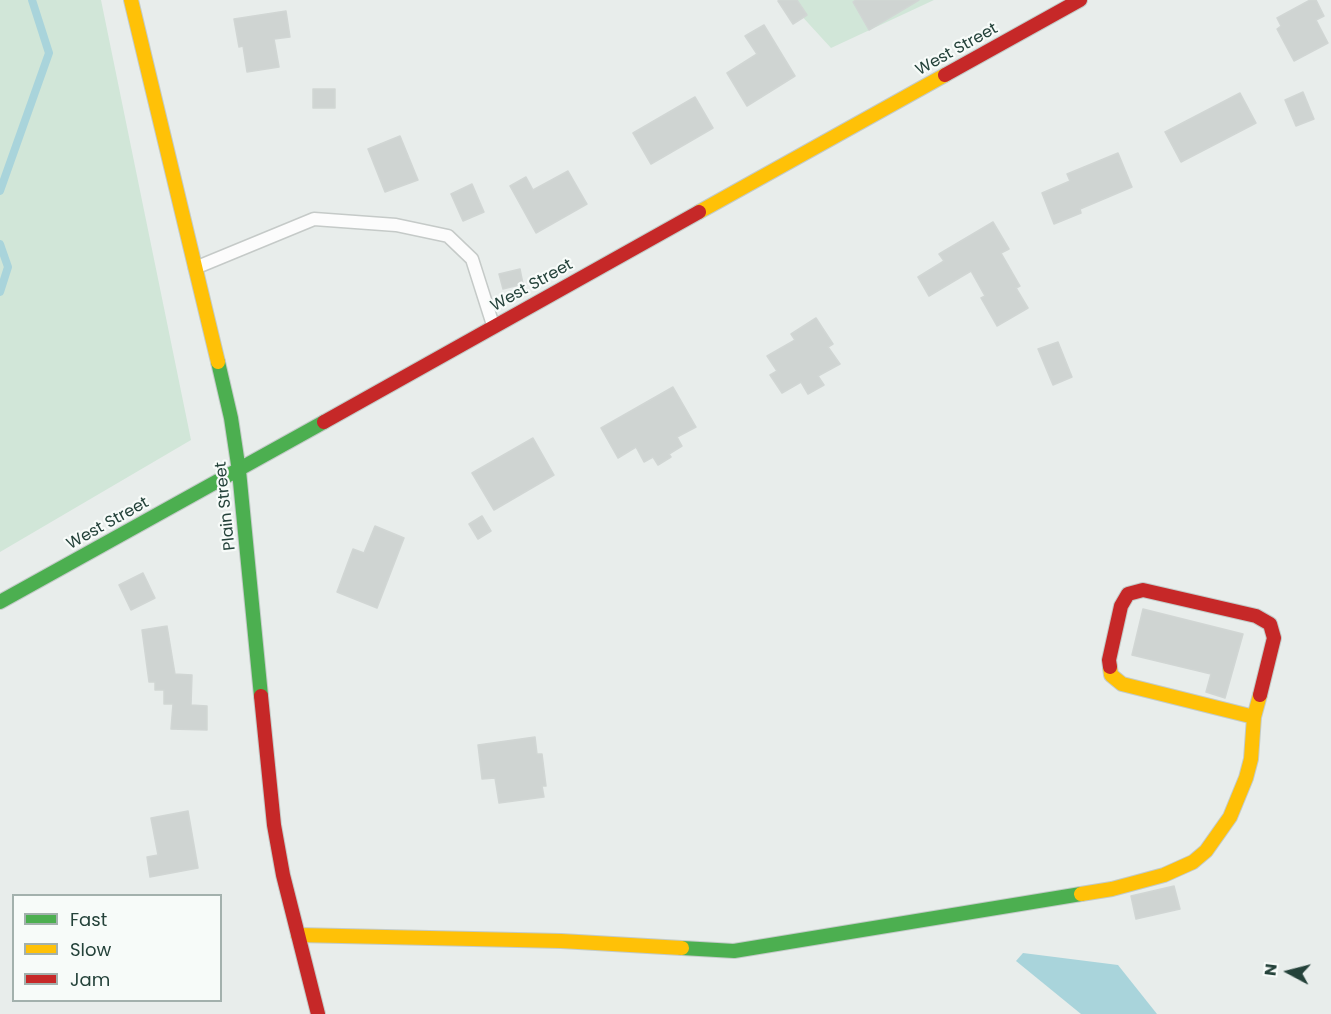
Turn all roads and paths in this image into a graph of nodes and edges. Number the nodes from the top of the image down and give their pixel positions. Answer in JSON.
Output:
{"nodes":[{"id":1,"x":131,"y":0,"type":"edge"},
{"id":2,"x":1080,"y":0,"type":"edge"},
{"id":3,"x":194,"y":268,"type":"junction"},
{"id":4,"x":493,"y":326,"type":"junction"},
{"id":5,"x":239,"y":471,"type":"junction"},
{"id":6,"x":0,"y":602,"type":"edge"},
{"id":7,"x":1254,"y":717,"type":"junction"},
{"id":8,"x":298,"y":935,"type":"junction"},
{"id":9,"x":318,"y":1014,"type":"edge"}],
"edges":[{"from":1,"to":3,"type":"street","name":"Plain Street"},
{"from":2,"to":4,"type":"street","name":"West Street"},
{"from":3,"to":4,"type":"lane"},
{"from":3,"to":5,"type":"street","name":"Plain Street"},
{"from":4,"to":5,"type":"street","name":"West Street"},
{"from":5,"to":6,"type":"street","name":"West Street"},
{"from":5,"to":8,"type":"street","name":"Plain Street"},
{"from":7,"to":7,"type":"street"},
{"from":7,"to":8,"type":"street"},
{"from":8,"to":9,"type":"street","name":"Plain Street"}]}
